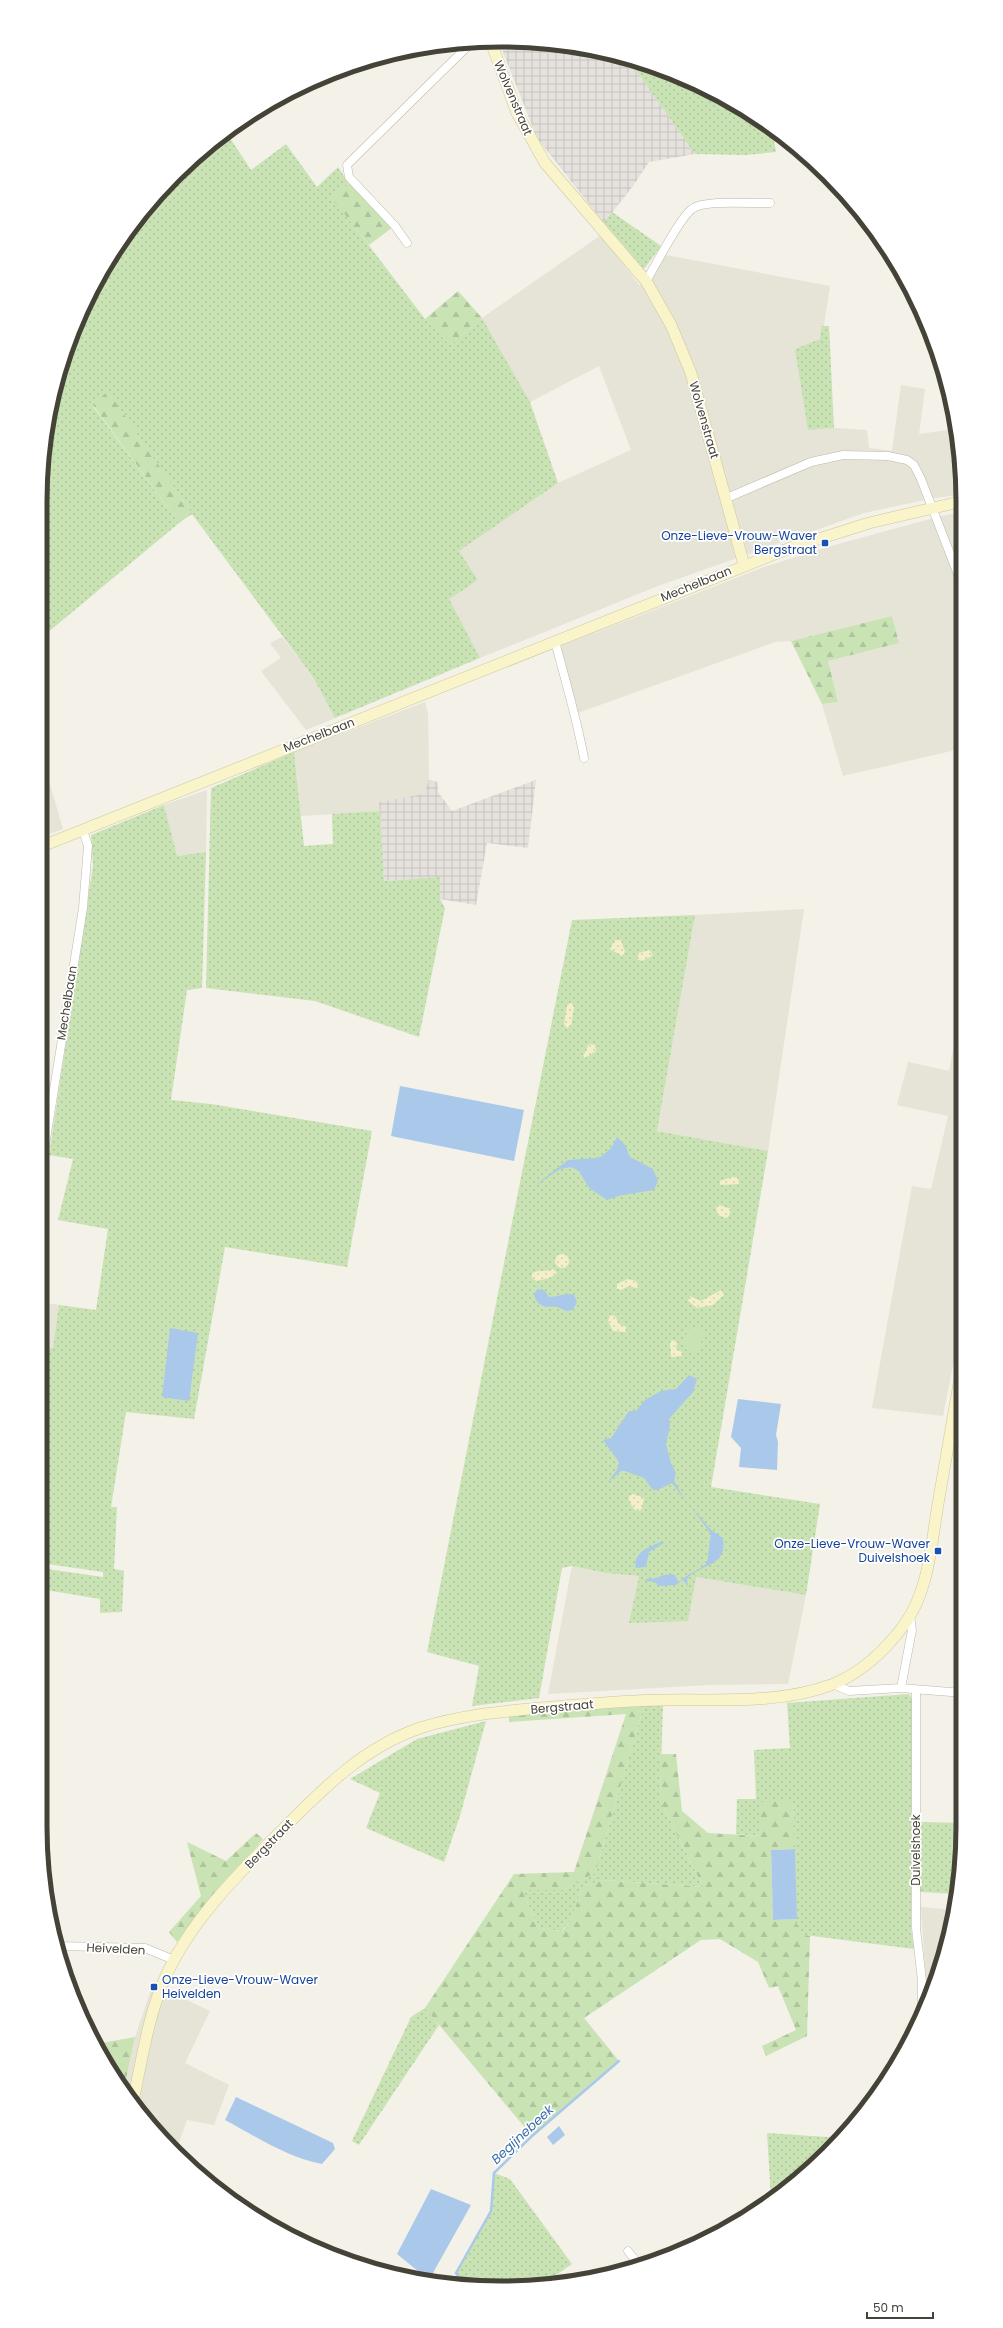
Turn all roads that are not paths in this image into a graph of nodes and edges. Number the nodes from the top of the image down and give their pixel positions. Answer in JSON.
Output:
{"nodes":[{"id":1,"x":493,"y":47,"type":"edge"},
{"id":2,"x":465,"y":49,"type":"edge"},
{"id":3,"x":770,"y":203,"type":"dead end"},
{"id":4,"x":407,"y":243,"type":"dead end"},
{"id":5,"x":646,"y":281,"type":"junction"},
{"id":6,"x":727,"y":498,"type":"junction"},
{"id":7,"x":956,"y":503,"type":"edge"},
{"id":8,"x":932,"y":507,"type":"junction"},
{"id":9,"x":744,"y":566,"type":"junction"},
{"id":10,"x":956,"y":569,"type":"edge"},
{"id":11,"x":555,"y":641,"type":"junction"},
{"id":12,"x":584,"y":758,"type":"dead end"},
{"id":13,"x":83,"y":830,"type":"junction"},
{"id":14,"x":47,"y":844,"type":"edge"},
{"id":15,"x":47,"y":1133,"type":"edge"},
{"id":16,"x":956,"y":1400,"type":"edge"},
{"id":17,"x":910,"y":1616,"type":"junction"},
{"id":18,"x":833,"y":1684,"type":"junction"},
{"id":19,"x":901,"y":1688,"type":"junction"},
{"id":20,"x":916,"y":1690,"type":"junction"},
{"id":21,"x":956,"y":1693,"type":"edge"},
{"id":22,"x":63,"y":1946,"type":"edge"},
{"id":23,"x":174,"y":1960,"type":"junction"},
{"id":24,"x":922,"y":1998,"type":"edge"},
{"id":25,"x":135,"y":2094,"type":"edge"},
{"id":26,"x":628,"y":2251,"type":"dead end"},
{"id":27,"x":636,"y":2261,"type":"edge"}],
"edges":[{"from":1,"to":5,"type":"street","name":"Wolvenstraat"},
{"from":2,"to":4,"type":"street"},
{"from":3,"to":5,"type":"street"},
{"from":5,"to":6,"type":"street","name":"Wolvenstraat"},
{"from":6,"to":8,"type":"street"},
{"from":6,"to":9,"type":"street","name":"Wolvenstraat"},
{"from":7,"to":8,"type":"street","name":"Mechelbaan"},
{"from":8,"to":9,"type":"street","name":"Mechelbaan"},
{"from":8,"to":10,"type":"street"},
{"from":9,"to":11,"type":"street","name":"Mechelbaan"},
{"from":11,"to":12,"type":"street"},
{"from":11,"to":13,"type":"street","name":"Mechelbaan"},
{"from":13,"to":14,"type":"street","name":"Mechelbaan"},
{"from":13,"to":15,"type":"street","name":"Mechelbaan"},
{"from":16,"to":17,"type":"street","name":"Bergstraat"},
{"from":17,"to":18,"type":"street","name":"Bergstraat"},
{"from":17,"to":19,"type":"street"},
{"from":18,"to":19,"type":"street"},
{"from":18,"to":23,"type":"street","name":"Bergstraat"},
{"from":19,"to":20,"type":"street"},
{"from":20,"to":21,"type":"street"},
{"from":20,"to":24,"type":"street","name":"Duivelshoek"},
{"from":22,"to":23,"type":"street","name":"Heivelden"},
{"from":23,"to":25,"type":"street","name":"Bergstraat"},
{"from":26,"to":27,"type":"street"}]}
